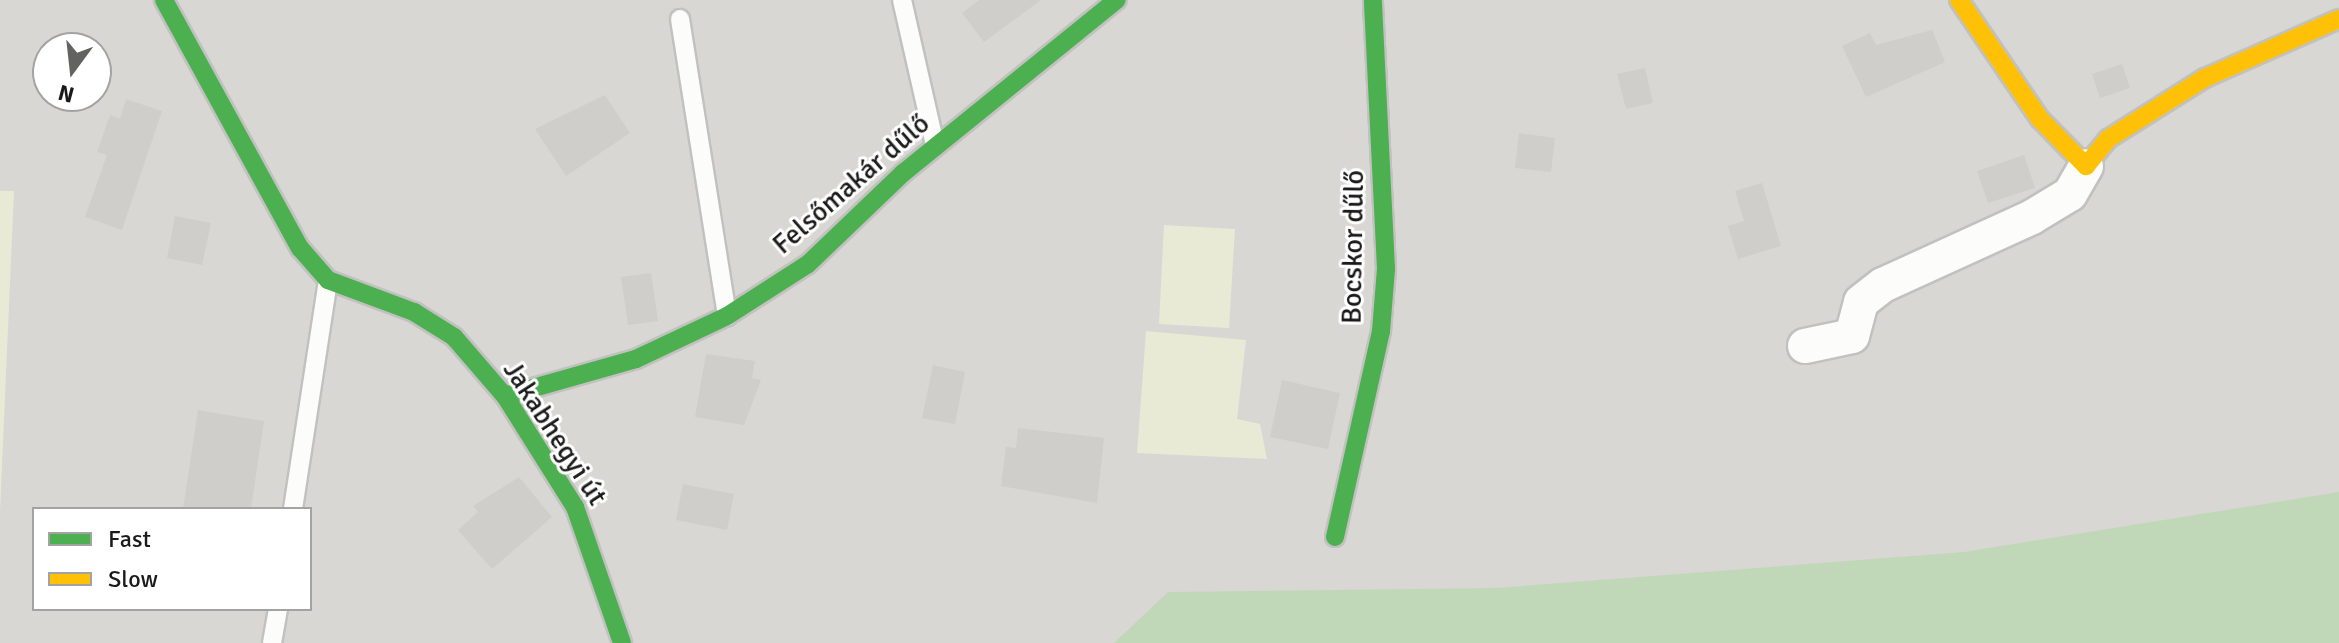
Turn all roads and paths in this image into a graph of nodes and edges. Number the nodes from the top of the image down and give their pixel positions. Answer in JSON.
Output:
{"nodes":[{"id":1,"x":164,"y":0,"type":"edge"},
{"id":2,"x":902,"y":0,"type":"edge"},
{"id":3,"x":1117,"y":0,"type":"edge"},
{"id":4,"x":1373,"y":0,"type":"edge"},
{"id":5,"x":1959,"y":0,"type":"edge"},
{"id":6,"x":680,"y":19,"type":"dead end"},
{"id":7,"x":2339,"y":19,"type":"edge"},
{"id":8,"x":935,"y":147,"type":"junction"},
{"id":9,"x":2086,"y":166,"type":"junction"},
{"id":10,"x":328,"y":280,"type":"junction"},
{"id":11,"x":727,"y":316,"type":"junction"},
{"id":12,"x":1805,"y":346,"type":"dead end"},
{"id":13,"x":505,"y":396,"type":"junction"},
{"id":14,"x":293,"y":507,"type":"edge"},
{"id":15,"x":1335,"y":537,"type":"dead end"},
{"id":16,"x":278,"y":611,"type":"edge"},
{"id":17,"x":272,"y":643,"type":"edge"},
{"id":18,"x":622,"y":643,"type":"edge"}],
"edges":[{"from":1,"to":10,"type":"street","name":"Jakabhegyi út"},
{"from":2,"to":8,"type":"lane"},
{"from":3,"to":8,"type":"street","name":"Felsőmakár dűlő"},
{"from":4,"to":15,"type":"street","name":"Bocskor dűlő"},
{"from":5,"to":9,"type":"street"},
{"from":6,"to":11,"type":"lane"},
{"from":7,"to":9,"type":"street"},
{"from":8,"to":11,"type":"street","name":"Felsőmakár dűlő"},
{"from":9,"to":12,"type":"street"},
{"from":10,"to":13,"type":"street","name":"Jakabhegyi út"},
{"from":10,"to":14,"type":"lane"},
{"from":11,"to":13,"type":"street","name":"Felsőmakár dűlő"},
{"from":13,"to":18,"type":"street","name":"Jakabhegyi út"},
{"from":16,"to":17,"type":"lane"}]}
